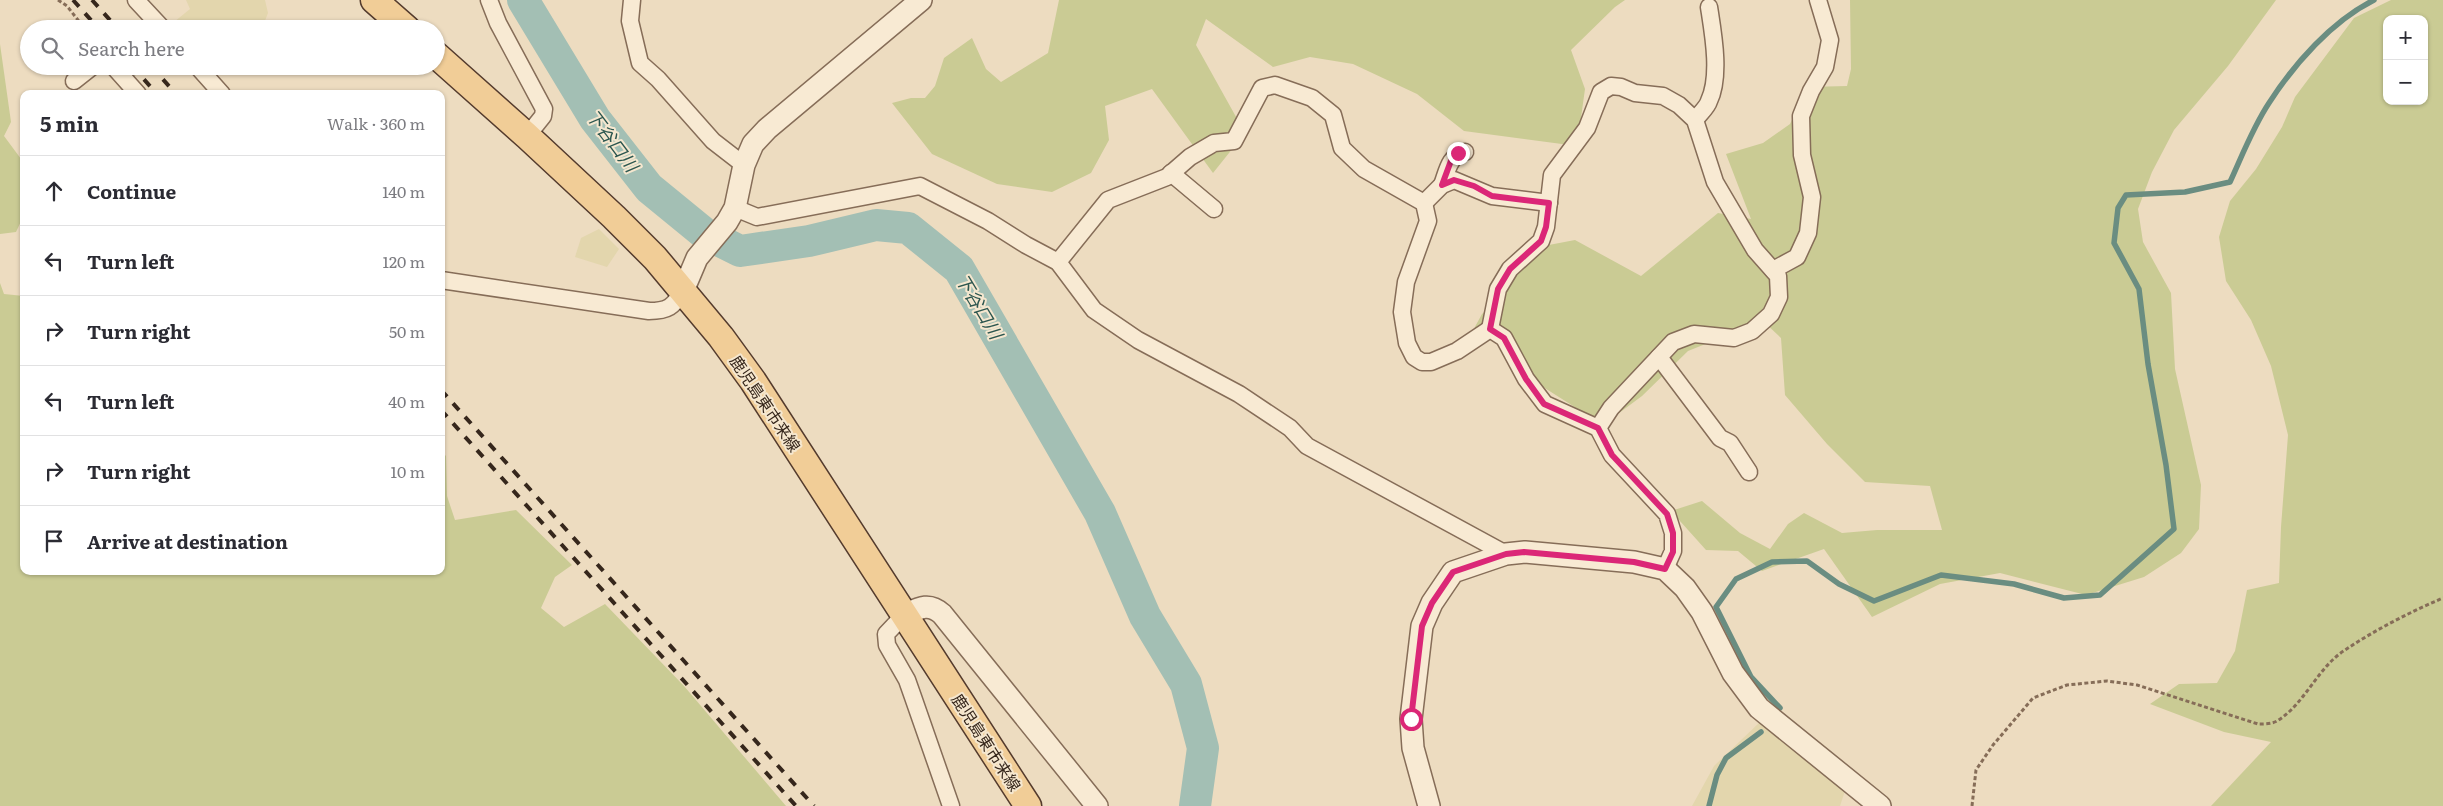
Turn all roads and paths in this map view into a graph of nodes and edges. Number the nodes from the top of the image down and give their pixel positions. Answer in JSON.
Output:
{"nodes":[{"id":1,"x":58,"y":0,"type":"edge"},
{"id":2,"x":136,"y":0,"type":"edge"},
{"id":3,"x":374,"y":0,"type":"edge"},
{"id":4,"x":489,"y":0,"type":"edge"},
{"id":5,"x":632,"y":0,"type":"edge"},
{"id":6,"x":921,"y":0,"type":"edge"},
{"id":7,"x":1818,"y":0,"type":"edge"},
{"id":8,"x":1709,"y":6,"type":"dead end"},
{"id":9,"x":78,"y":20,"type":"edge"},
{"id":10,"x":155,"y":20,"type":"edge"},
{"id":11,"x":397,"y":20,"type":"edge"},
{"id":12,"x":445,"y":63,"type":"edge"},
{"id":13,"x":82,"y":75,"type":"edge"},
{"id":14,"x":121,"y":75,"type":"edge"},
{"id":15,"x":205,"y":75,"type":"edge"},
{"id":16,"x":74,"y":81,"type":"dead end"},
{"id":17,"x":134,"y":90,"type":"edge"},
{"id":18,"x":218,"y":90,"type":"edge"},
{"id":19,"x":1695,"y":120,"type":"junction"},
{"id":20,"x":527,"y":136,"type":"junction"},
{"id":21,"x":1465,"y":152,"type":"dead end"},
{"id":22,"x":744,"y":165,"type":"junction"},
{"id":23,"x":1171,"y":173,"type":"junction"},
{"id":24,"x":1442,"y":185,"type":"junction"},
{"id":25,"x":1424,"y":203,"type":"junction"},
{"id":26,"x":1549,"y":203,"type":"junction"},
{"id":27,"x":1214,"y":210,"type":"dead end"},
{"id":28,"x":731,"y":215,"type":"junction"},
{"id":29,"x":1058,"y":262,"type":"junction"},
{"id":30,"x":1773,"y":270,"type":"junction"},
{"id":31,"x":445,"y":281,"type":"edge"},
{"id":32,"x":683,"y":291,"type":"junction"},
{"id":33,"x":1490,"y":329,"type":"junction"},
{"id":34,"x":1659,"y":357,"type":"junction"},
{"id":35,"x":1598,"y":428,"type":"junction"},
{"id":36,"x":1749,"y":472,"type":"dead end"},
{"id":37,"x":1506,"y":554,"type":"junction"},
{"id":38,"x":1665,"y":569,"type":"junction"},
{"id":39,"x":2443,"y":598,"type":"edge"},
{"id":40,"x":904,"y":615,"type":"junction"},
{"id":41,"x":951,"y":806,"type":"edge"},
{"id":42,"x":1028,"y":806,"type":"edge"},
{"id":43,"x":1097,"y":806,"type":"edge"},
{"id":44,"x":1429,"y":806,"type":"edge"},
{"id":45,"x":1880,"y":806,"type":"edge"},
{"id":46,"x":1972,"y":806,"type":"edge"}],
"edges":[{"from":1,"to":9,"type":"path"},
{"from":2,"to":10,"type":"street"},
{"from":3,"to":11,"type":"main road"},
{"from":4,"to":20,"type":"street"},
{"from":5,"to":22,"type":"street"},
{"from":6,"to":22,"type":"street"},
{"from":7,"to":30,"type":"street"},
{"from":8,"to":19,"type":"street"},
{"from":12,"to":20,"type":"main road","name":"鹿児島東市来線"},
{"from":13,"to":16,"type":"street"},
{"from":14,"to":17,"type":"street"},
{"from":15,"to":18,"type":"street"},
{"from":19,"to":26,"type":"street"},
{"from":19,"to":30,"type":"street"},
{"from":20,"to":32,"type":"main road","name":"鹿児島東市来線"},
{"from":21,"to":24,"type":"street"},
{"from":22,"to":28,"type":"street"},
{"from":23,"to":25,"type":"street"},
{"from":23,"to":27,"type":"street"},
{"from":23,"to":29,"type":"street"},
{"from":24,"to":25,"type":"street"},
{"from":24,"to":26,"type":"street"},
{"from":25,"to":33,"type":"street"},
{"from":26,"to":33,"type":"street"},
{"from":28,"to":29,"type":"street"},
{"from":28,"to":32,"type":"street"},
{"from":29,"to":37,"type":"street"},
{"from":30,"to":34,"type":"street"},
{"from":31,"to":32,"type":"street"},
{"from":32,"to":40,"type":"main road","name":"鹿児島東市来線"},
{"from":33,"to":35,"type":"street"},
{"from":34,"to":35,"type":"street"},
{"from":34,"to":36,"type":"street"},
{"from":35,"to":38,"type":"street"},
{"from":37,"to":38,"type":"street"},
{"from":37,"to":44,"type":"street"},
{"from":38,"to":45,"type":"street"},
{"from":39,"to":46,"type":"path"},
{"from":40,"to":41,"type":"street"},
{"from":40,"to":42,"type":"main road","name":"鹿児島東市来線"},
{"from":40,"to":43,"type":"street"}]}
